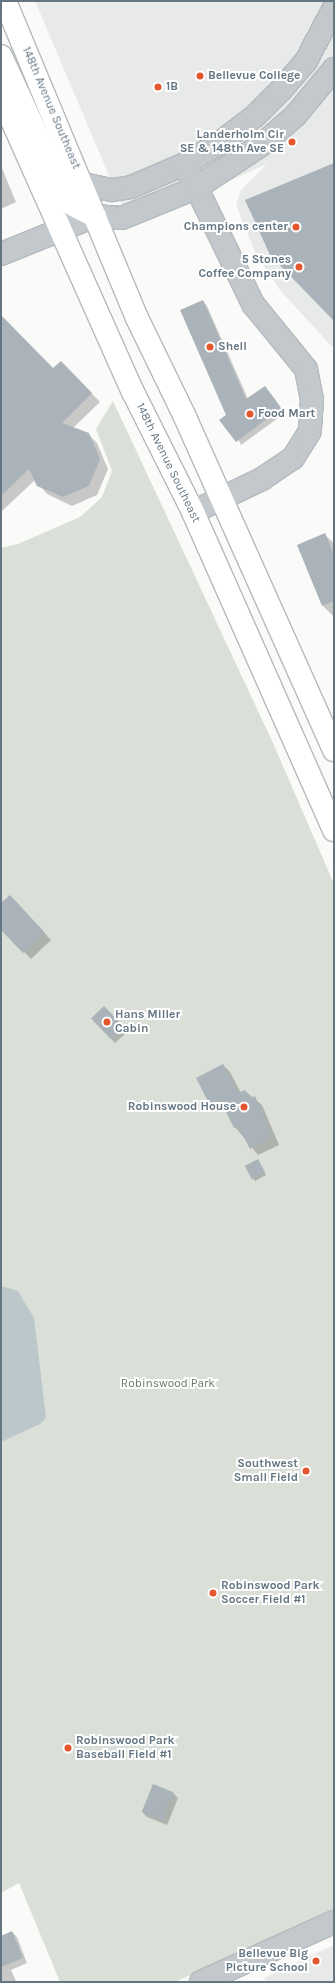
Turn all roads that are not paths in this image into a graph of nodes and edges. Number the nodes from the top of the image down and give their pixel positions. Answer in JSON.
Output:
{"nodes":[{"id":1,"x":5,"y":1,"type":"edge"},
{"id":2,"x":334,"y":8,"type":"edge"},
{"id":3,"x":1,"y":56,"type":"edge"},
{"id":4,"x":334,"y":69,"type":"edge"},
{"id":5,"x":1,"y":96,"type":"edge"},
{"id":6,"x":185,"y":164,"type":"junction"},
{"id":7,"x":83,"y":184,"type":"junction"},
{"id":8,"x":196,"y":188,"type":"junction"},
{"id":9,"x":95,"y":216,"type":"junction"},
{"id":10,"x":60,"y":231,"type":"junction"},
{"id":11,"x":1,"y":254,"type":"edge"},
{"id":12,"x":220,"y":499,"type":"junction"},
{"id":13,"x":193,"y":512,"type":"junction"},
{"id":14,"x":334,"y":750,"type":"edge"},
{"id":15,"x":334,"y":830,"type":"edge"},
{"id":16,"x":334,"y":1922,"type":"edge"},
{"id":17,"x":235,"y":1975,"type":"edge"},
{"id":18,"x":201,"y":1982,"type":"edge"}],
"edges":[{"from":1,"to":7,"type":"main road","name":"148th Avenue Southeast"},
{"from":2,"to":6,"type":"street"},
{"from":3,"to":9,"type":"main road","name":"148th Avenue Southeast"},
{"from":4,"to":8,"type":"street"},
{"from":5,"to":10,"type":"main road","name":"148th Avenue Southeast"},
{"from":6,"to":7,"type":"street"},
{"from":6,"to":8,"type":"street"},
{"from":7,"to":9,"type":"main road","name":"148th Avenue Southeast"},
{"from":8,"to":9,"type":"street"},
{"from":8,"to":12,"type":"street"},
{"from":9,"to":10,"type":"street"},
{"from":9,"to":12,"type":"main road","name":"148th Avenue Southeast"},
{"from":10,"to":11,"type":"street"},
{"from":10,"to":13,"type":"main road","name":"148th Avenue Southeast"},
{"from":12,"to":13,"type":"street"},
{"from":12,"to":14,"type":"main road","name":"148th Avenue Southeast"},
{"from":13,"to":15,"type":"main road","name":"148th Avenue Southeast"},
{"from":16,"to":17,"type":"street"},
{"from":17,"to":18,"type":"street"}]}
